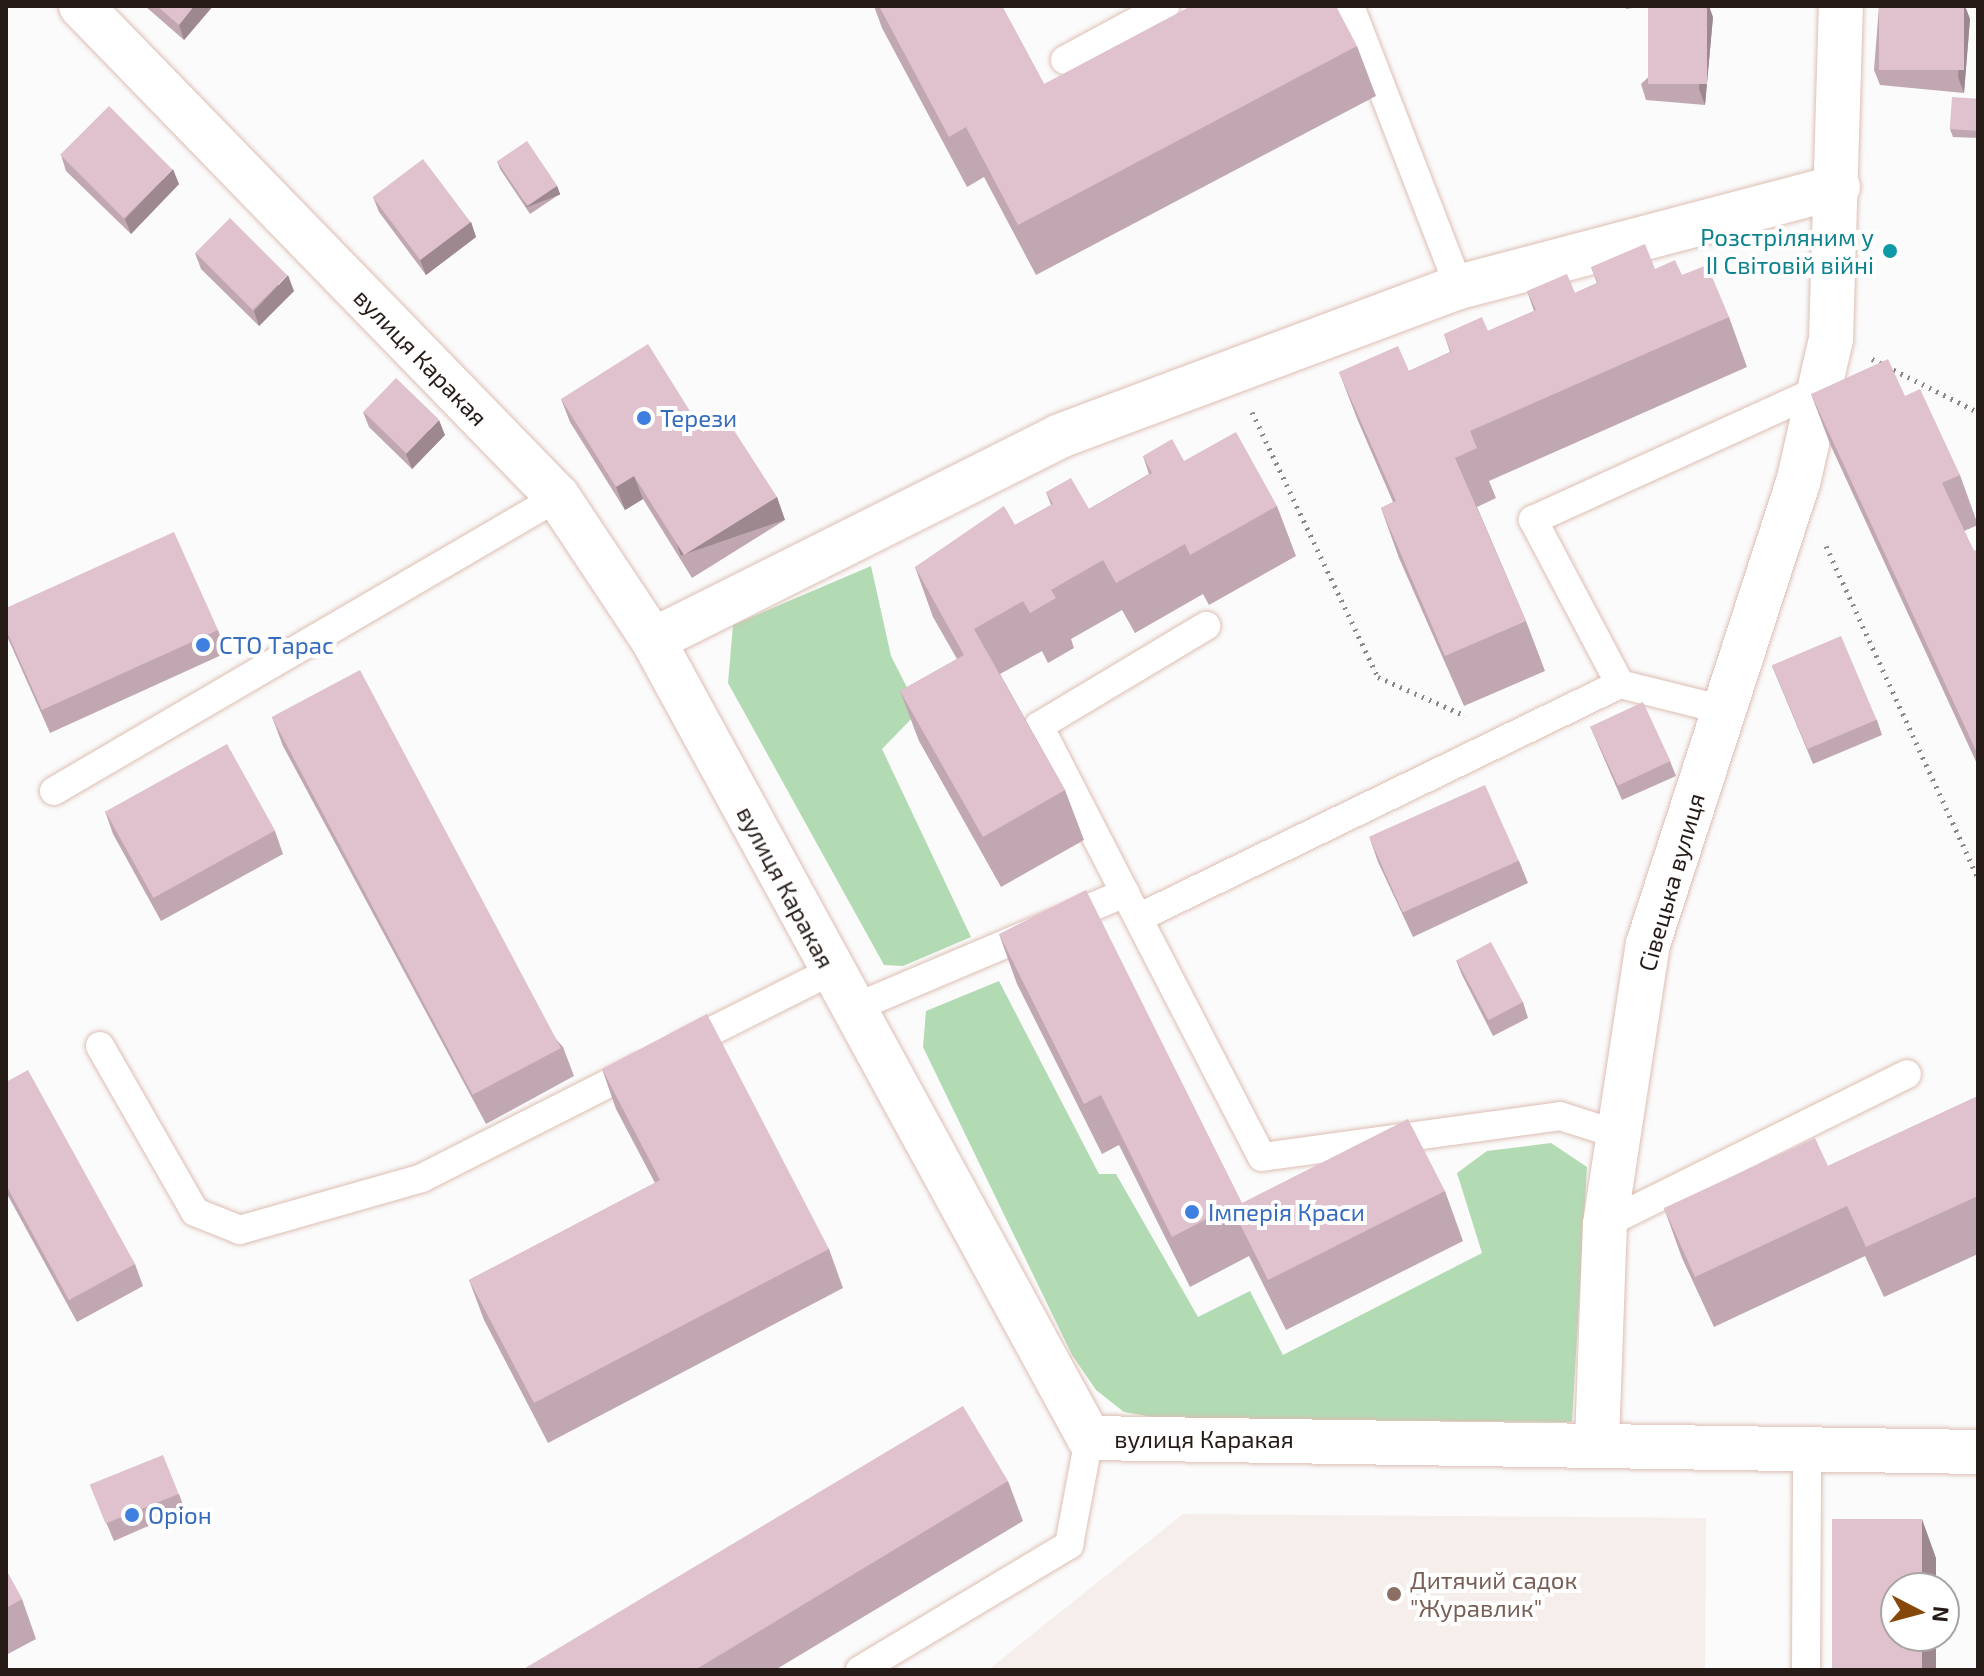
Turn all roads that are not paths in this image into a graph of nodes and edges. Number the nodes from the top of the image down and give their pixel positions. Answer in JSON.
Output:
{"nodes":[{"id":1,"x":81,"y":6,"type":"edge"},
{"id":2,"x":1165,"y":6,"type":"edge"},
{"id":3,"x":1350,"y":6,"type":"edge"},
{"id":4,"x":1841,"y":6,"type":"edge"},
{"id":5,"x":1065,"y":60,"type":"dead end"},
{"id":6,"x":1838,"y":187,"type":"junction"},
{"id":7,"x":1459,"y":287,"type":"junction"},
{"id":8,"x":1818,"y":390,"type":"junction"},
{"id":9,"x":558,"y":497,"type":"junction"},
{"id":10,"x":1206,"y":626,"type":"dead end"},
{"id":11,"x":653,"y":640,"type":"junction"},
{"id":12,"x":1620,"y":684,"type":"junction"},
{"id":13,"x":1724,"y":710,"type":"junction"},
{"id":14,"x":54,"y":791,"type":"dead end"},
{"id":15,"x":1131,"y":905,"type":"junction"},
{"id":16,"x":831,"y":971,"type":"junction"},
{"id":17,"x":852,"y":1009,"type":"junction"},
{"id":18,"x":100,"y":1046,"type":"dead end"},
{"id":19,"x":1907,"y":1074,"type":"dead end"},
{"id":20,"x":1616,"y":1134,"type":"junction"},
{"id":21,"x":1605,"y":1224,"type":"junction"},
{"id":22,"x":1089,"y":1438,"type":"junction"},
{"id":23,"x":1597,"y":1441,"type":"junction"},
{"id":24,"x":1807,"y":1449,"type":"junction"},
{"id":25,"x":1978,"y":1452,"type":"edge"},
{"id":26,"x":860,"y":1670,"type":"edge"},
{"id":27,"x":1806,"y":1670,"type":"edge"}],
"edges":[{"from":1,"to":9,"type":"street","name":"вулиця Каракая"},
{"from":2,"to":5,"type":"lane"},
{"from":3,"to":7,"type":"lane"},
{"from":4,"to":6,"type":"street","name":"Сівецька вулиця"},
{"from":6,"to":7,"type":"street"},
{"from":6,"to":8,"type":"street","name":"Сівецька вулиця"},
{"from":7,"to":11,"type":"street"},
{"from":8,"to":12,"type":"lane"},
{"from":8,"to":13,"type":"street","name":"Сівецька вулиця"},
{"from":9,"to":11,"type":"street","name":"вулиця Каракая"},
{"from":9,"to":14,"type":"lane"},
{"from":10,"to":15,"type":"lane"},
{"from":11,"to":16,"type":"street","name":"вулиця Каракая"},
{"from":12,"to":13,"type":"lane"},
{"from":12,"to":15,"type":"lane"},
{"from":13,"to":20,"type":"street","name":"Сівецька вулиця"},
{"from":15,"to":17,"type":"lane"},
{"from":15,"to":20,"type":"lane"},
{"from":16,"to":17,"type":"street","name":"вулиця Каракая"},
{"from":16,"to":18,"type":"lane"},
{"from":17,"to":22,"type":"street","name":"вулиця Каракая"},
{"from":19,"to":21,"type":"lane"},
{"from":20,"to":21,"type":"street","name":"Сівецька вулиця"},
{"from":21,"to":23,"type":"street","name":"Сівецька вулиця"},
{"from":22,"to":23,"type":"street","name":"вулиця Каракая"},
{"from":22,"to":26,"type":"lane"},
{"from":23,"to":24,"type":"street"},
{"from":24,"to":25,"type":"street"},
{"from":24,"to":27,"type":"lane"}]}
